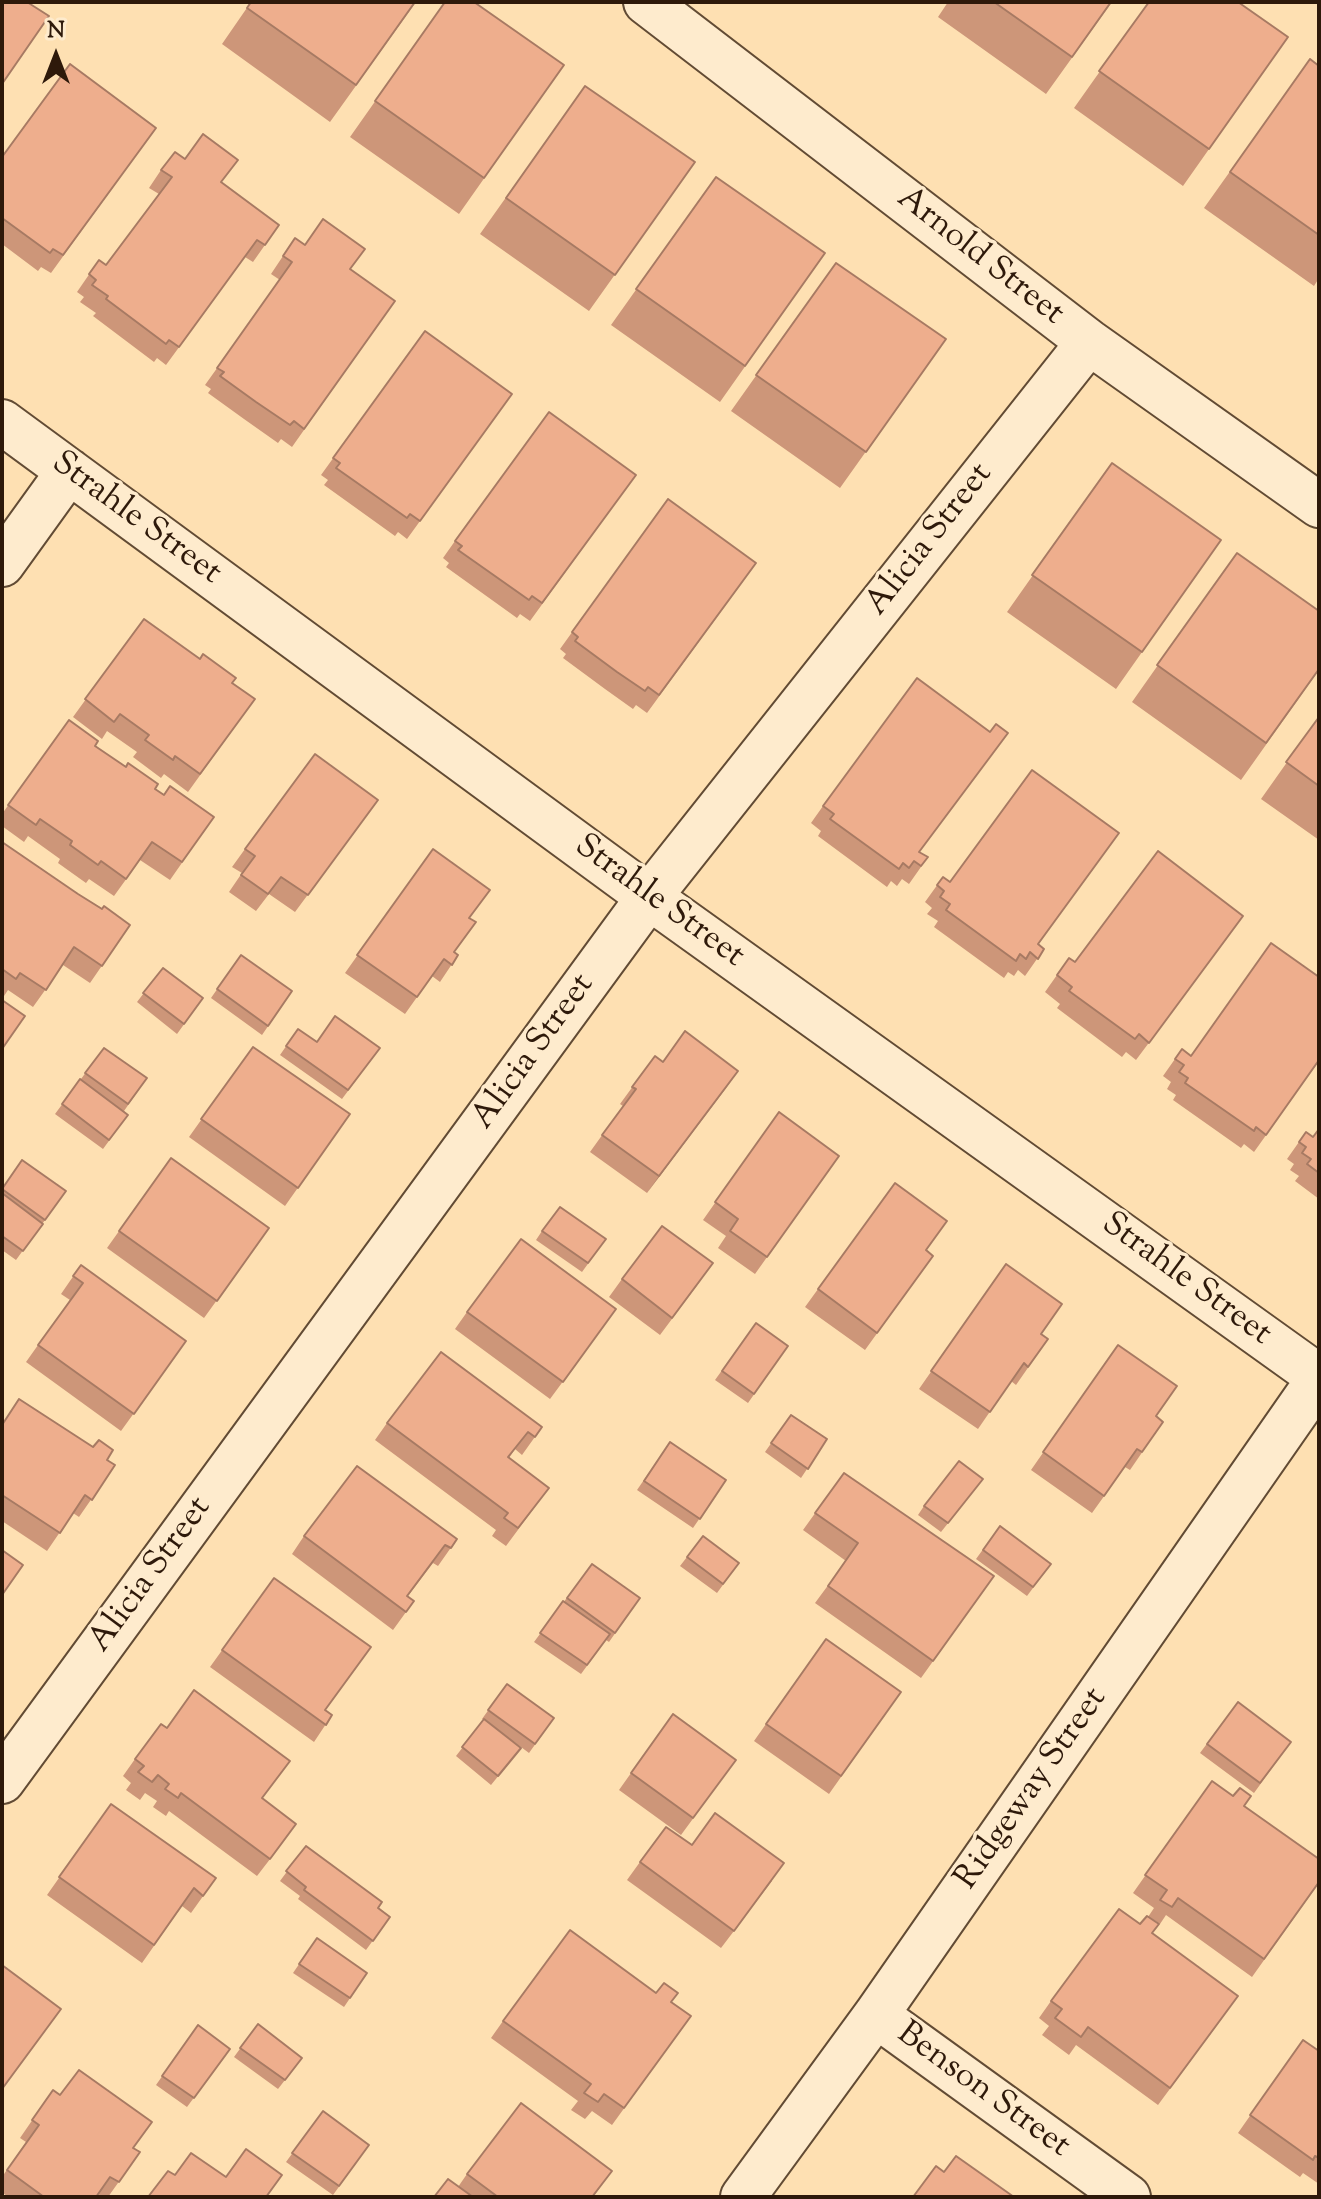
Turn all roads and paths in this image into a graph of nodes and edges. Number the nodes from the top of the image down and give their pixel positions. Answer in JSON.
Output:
{"nodes":[{"id":1,"x":646,"y":2,"type":"edge"},
{"id":2,"x":1089,"y":342,"type":"junction"},
{"id":3,"x":2,"y":422,"type":"edge"},
{"id":4,"x":69,"y":471,"type":"junction"},
{"id":5,"x":1319,"y":505,"type":"edge"},
{"id":6,"x":2,"y":564,"type":"edge"},
{"id":7,"x":649,"y":897,"type":"junction"},
{"id":8,"x":1319,"y":1378,"type":"edge"},
{"id":9,"x":2,"y":1781,"type":"edge"},
{"id":10,"x":876,"y":2015,"type":"junction"},
{"id":11,"x":743,"y":2197,"type":"edge"},
{"id":12,"x":1128,"y":2197,"type":"edge"}],
"edges":[{"from":1,"to":2,"type":"street","name":"Arnold Street"},
{"from":2,"to":5,"type":"street","name":"Arnold Street"},
{"from":2,"to":7,"type":"street","name":"Alicia Street"},
{"from":3,"to":4,"type":"street","name":"Strahle Street"},
{"from":4,"to":6,"type":"street"},
{"from":4,"to":7,"type":"street","name":"Strahle Street"},
{"from":7,"to":8,"type":"street","name":"Strahle Street"},
{"from":7,"to":9,"type":"street","name":"Alicia Street"},
{"from":8,"to":10,"type":"street","name":"Ridgeway Street"},
{"from":10,"to":11,"type":"street","name":"Ridgeway Street"},
{"from":10,"to":12,"type":"street","name":"Benson Street"}]}
